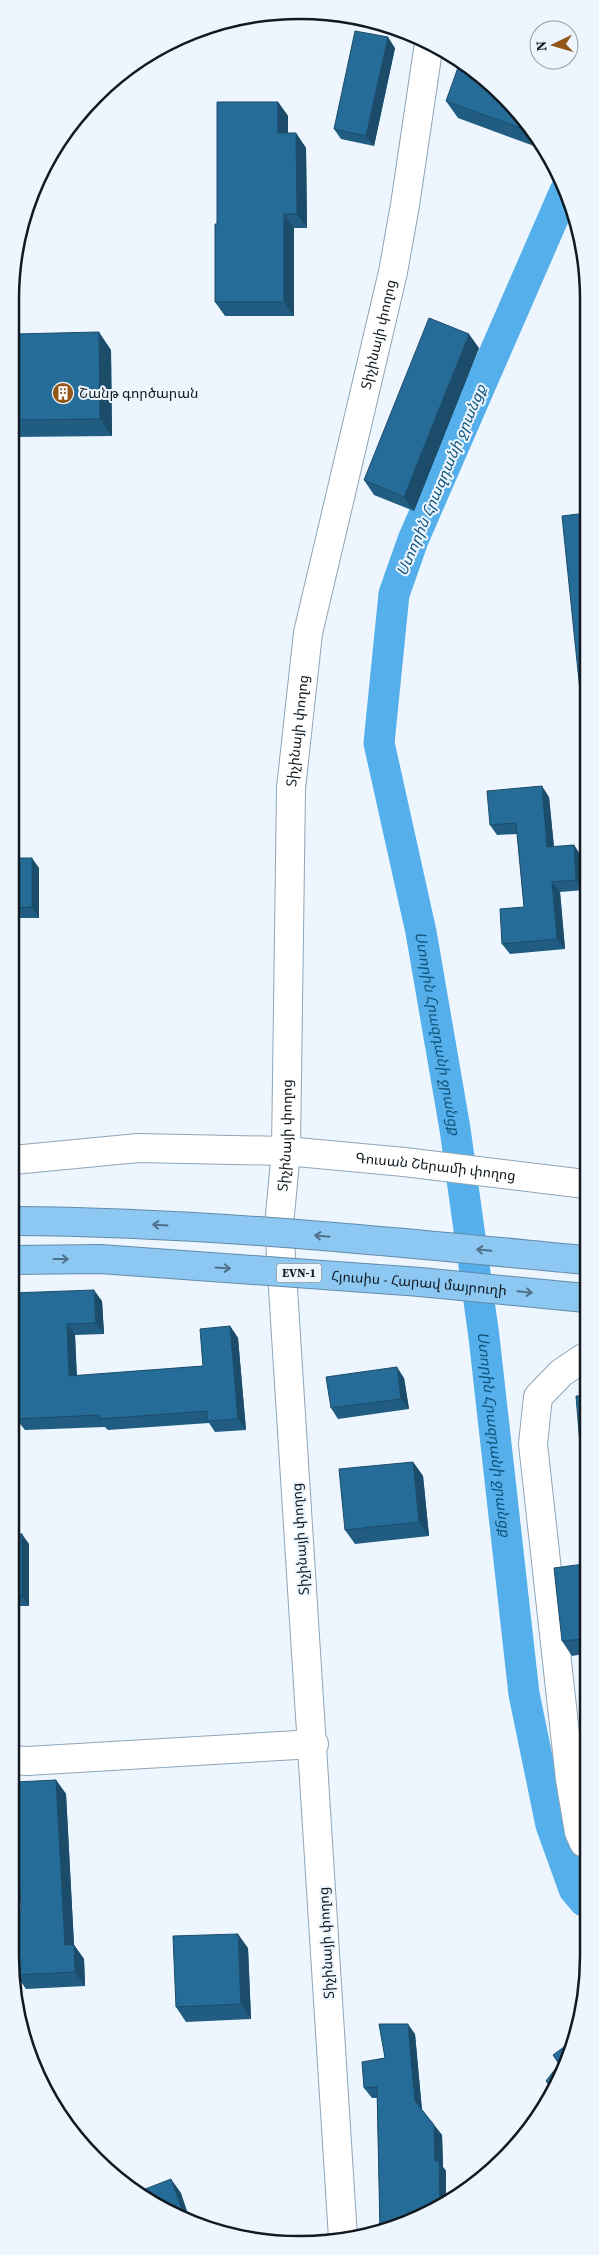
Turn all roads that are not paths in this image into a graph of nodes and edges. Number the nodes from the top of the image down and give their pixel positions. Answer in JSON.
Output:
{"nodes":[{"id":1,"x":428,"y":50,"type":"edge"},
{"id":2,"x":286,"y":1151,"type":"junction"},
{"id":3,"x":19,"y":1159,"type":"edge"},
{"id":4,"x":580,"y":1183,"type":"edge"},
{"id":5,"x":19,"y":1221,"type":"edge"},
{"id":6,"x":19,"y":1260,"type":"edge"},
{"id":7,"x":580,"y":1260,"type":"edge"},
{"id":8,"x":580,"y":1298,"type":"edge"},
{"id":9,"x":580,"y":1360,"type":"edge"},
{"id":10,"x":314,"y":1744,"type":"junction"},
{"id":11,"x":19,"y":1760,"type":"edge"},
{"id":12,"x":580,"y":1834,"type":"edge"},
{"id":13,"x":343,"y":2233,"type":"edge"}],
"edges":[{"from":1,"to":2,"type":"street","name":"Տիչինայի փողոց"},
{"from":2,"to":3,"type":"street","name":"Գուսան Շերամի փողոց"},
{"from":2,"to":4,"type":"street","name":"Գուսան Շերամի փողոց"},
{"from":2,"to":10,"type":"street","name":"Տիչինայի փողոց"},
{"from":7,"to":5,"type":"highway","one_way":true,"bridge":true},
{"from":6,"to":8,"type":"highway","name":"Հյուսիս - Հարավ մայրուղի","number":"EVN-1","one_way":true,"bridge":true},
{"from":9,"to":12,"type":"street"},
{"from":10,"to":11,"type":"street"},
{"from":10,"to":13,"type":"street","name":"Տիչինայի փողոց"}]}
